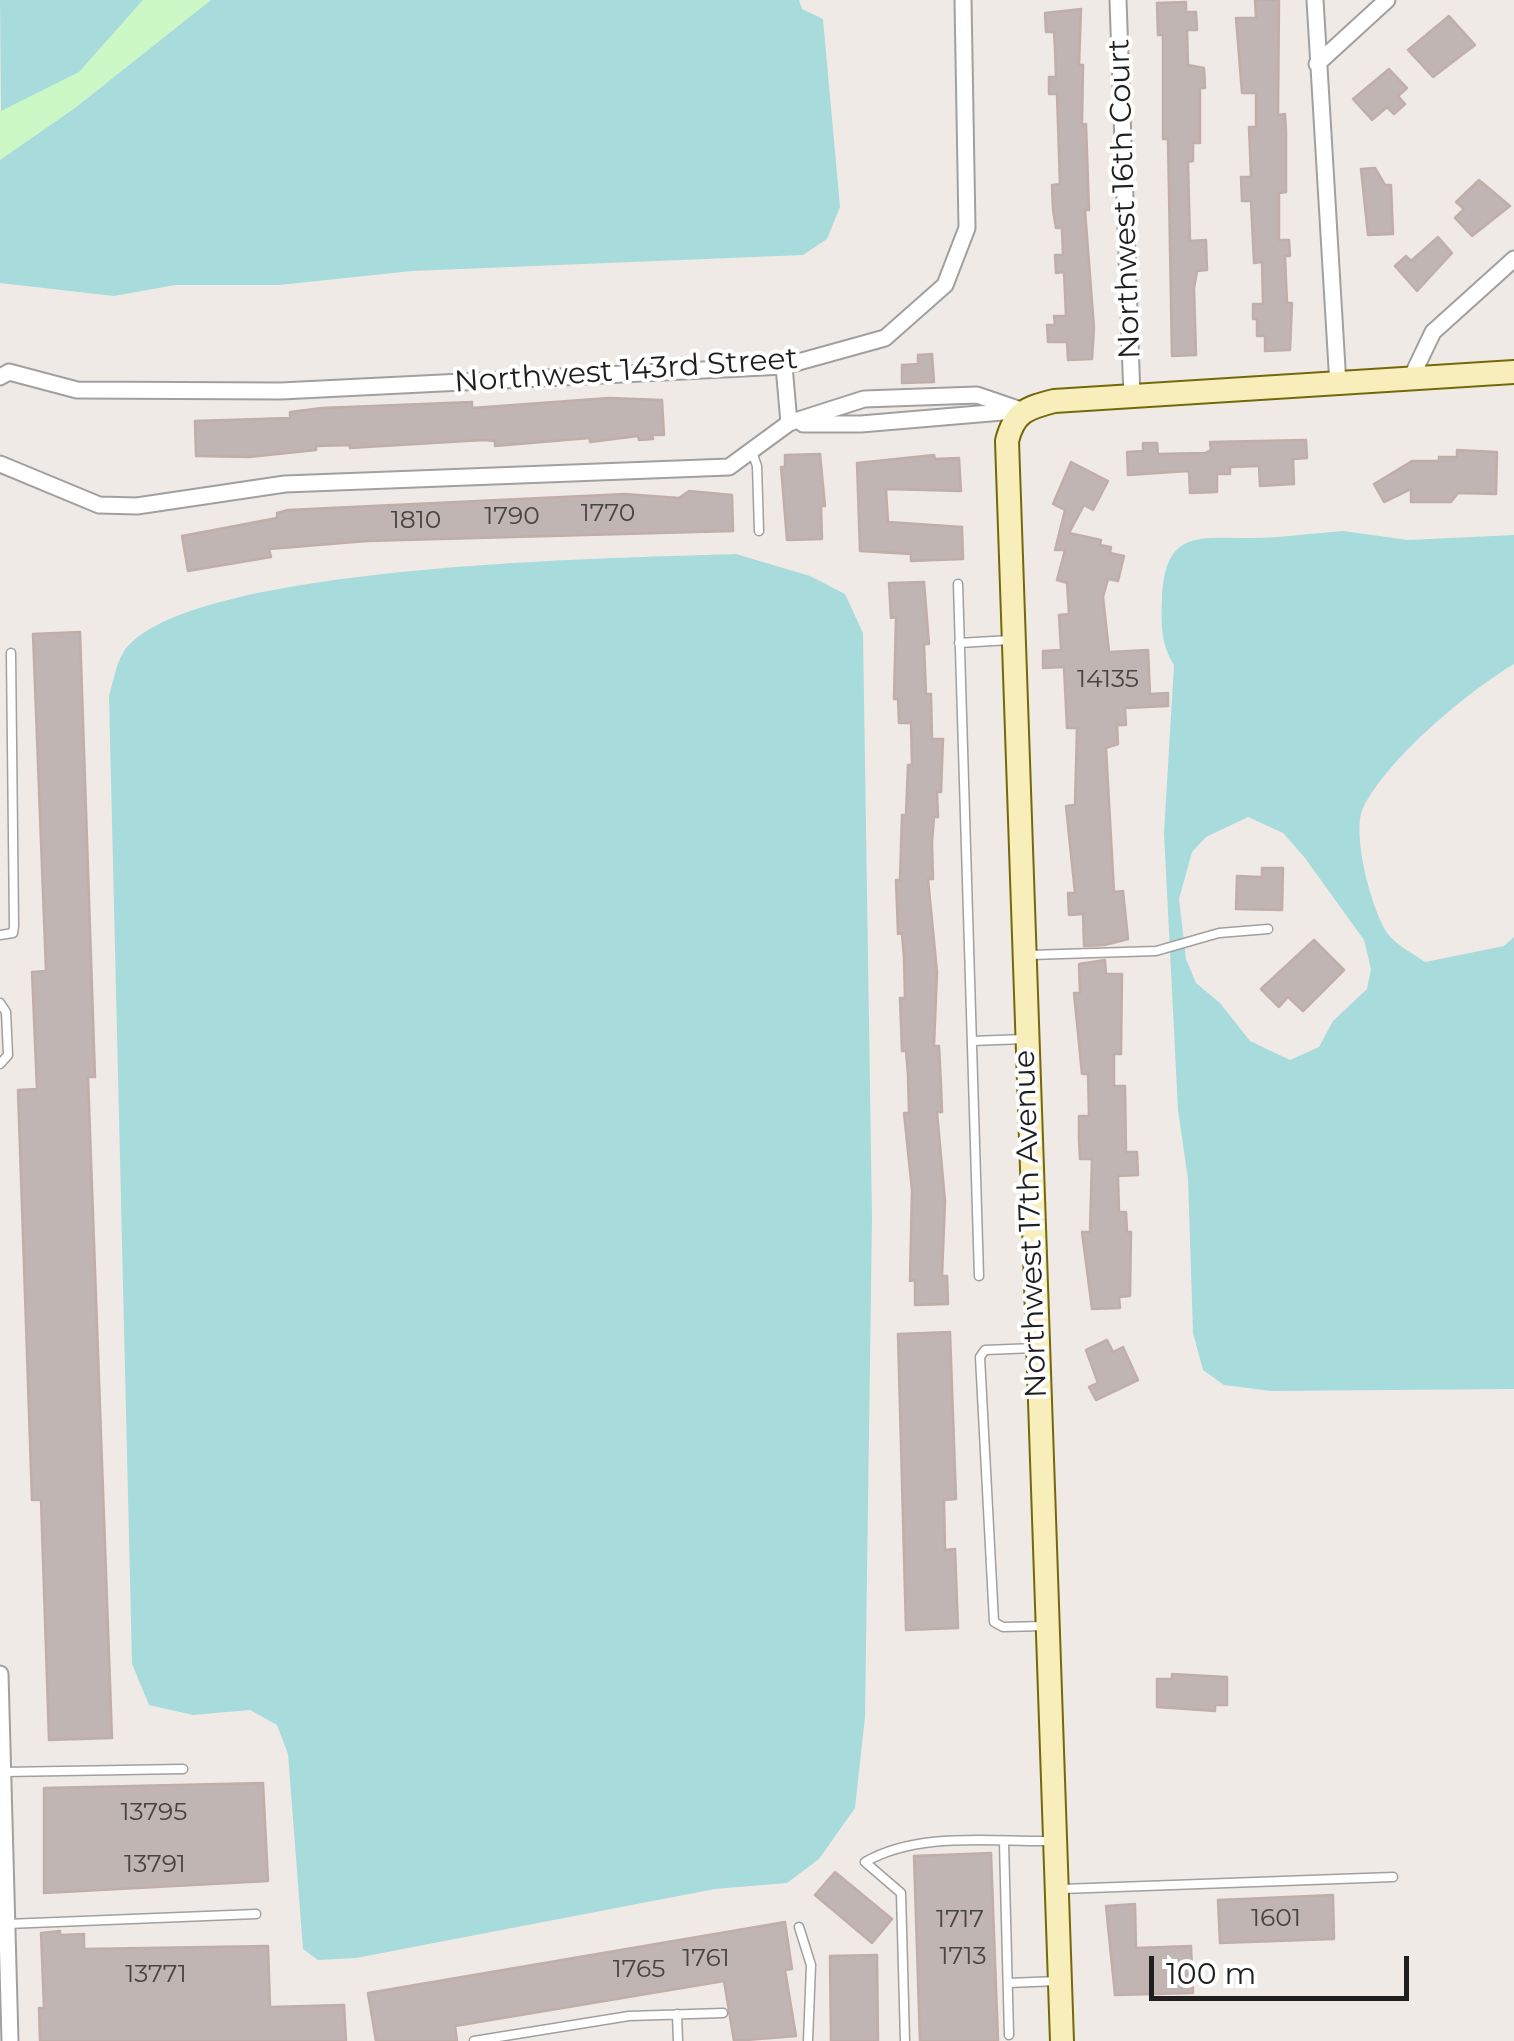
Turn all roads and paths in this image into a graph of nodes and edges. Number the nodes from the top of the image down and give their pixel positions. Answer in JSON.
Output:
{"nodes":[{"id":1,"x":962,"y":0,"type":"edge"},
{"id":2,"x":1118,"y":0,"type":"edge"},
{"id":3,"x":1314,"y":0,"type":"edge"},
{"id":4,"x":1387,"y":0,"type":"edge"},
{"id":5,"x":1317,"y":64,"type":"junction"},
{"id":6,"x":1514,"y":260,"type":"edge"},
{"id":7,"x":784,"y":366,"type":"junction"},
{"id":8,"x":1514,"y":372,"type":"edge"},
{"id":9,"x":1412,"y":376,"type":"junction"},
{"id":10,"x":0,"y":377,"type":"edge"},
{"id":11,"x":1338,"y":385,"type":"junction"},
{"id":12,"x":1132,"y":398,"type":"junction"},
{"id":13,"x":1021,"y":410,"type":"junction"},
{"id":14,"x":789,"y":424,"type":"junction"},
{"id":15,"x":750,"y":449,"type":"junction"},
{"id":16,"x":0,"y":464,"type":"edge"},
{"id":17,"x":759,"y":530,"type":"dead end"},
{"id":18,"x":958,"y":584,"type":"dead end"},
{"id":19,"x":1014,"y":640,"type":"junction"},
{"id":20,"x":960,"y":643,"type":"junction"},
{"id":21,"x":10,"y":653,"type":"dead end"},
{"id":22,"x":1268,"y":929,"type":"dead end"},
{"id":23,"x":0,"y":935,"type":"edge"},
{"id":24,"x":1021,"y":955,"type":"junction"},
{"id":25,"x":0,"y":1003,"type":"edge"},
{"id":26,"x":1024,"y":1039,"type":"junction"},
{"id":27,"x":972,"y":1042,"type":"junction"},
{"id":28,"x":0,"y":1064,"type":"edge"},
{"id":29,"x":979,"y":1276,"type":"dead end"},
{"id":30,"x":1035,"y":1348,"type":"junction"},
{"id":31,"x":1048,"y":1626,"type":"junction"},
{"id":32,"x":0,"y":1674,"type":"edge"},
{"id":33,"x":0,"y":1690,"type":"edge"},
{"id":34,"x":1,"y":1751,"type":"edge"},
{"id":35,"x":183,"y":1769,"type":"dead end"},
{"id":36,"x":3,"y":1772,"type":"junction"},
{"id":37,"x":1057,"y":1841,"type":"junction"},
{"id":38,"x":1004,"y":1842,"type":"junction"},
{"id":39,"x":1393,"y":1876,"type":"dead end"},
{"id":40,"x":1058,"y":1889,"type":"junction"},
{"id":41,"x":256,"y":1914,"type":"dead end"},
{"id":42,"x":5,"y":1915,"type":"edge"},
{"id":43,"x":799,"y":1926,"type":"dead end"},
{"id":44,"x":1060,"y":1980,"type":"junction"},
{"id":45,"x":1008,"y":1982,"type":"junction"},
{"id":46,"x":722,"y":2013,"type":"dead end"},
{"id":47,"x":677,"y":2014,"type":"junction"},
{"id":48,"x":7,"y":2030,"type":"edge"},
{"id":49,"x":1009,"y":2034,"type":"dead end"},
{"id":50,"x":474,"y":2041,"type":"edge"},
{"id":51,"x":678,"y":2041,"type":"edge"},
{"id":52,"x":808,"y":2041,"type":"edge"},
{"id":53,"x":905,"y":2041,"type":"edge"},
{"id":54,"x":1062,"y":2041,"type":"edge"}],
"edges":[{"from":1,"to":7,"type":"street","name":"Northwest 143rd Street"},
{"from":2,"to":12,"type":"street","name":"Northwest 16th Court"},
{"from":3,"to":5,"type":"street"},
{"from":4,"to":5,"type":"street"},
{"from":5,"to":11,"type":"street"},
{"from":6,"to":9,"type":"street"},
{"from":7,"to":10,"type":"street","name":"Northwest 143rd Street"},
{"from":7,"to":14,"type":"street"},
{"from":8,"to":9,"type":"street","name":"Northwest 143rd Street"},
{"from":9,"to":11,"type":"street","name":"Northwest 143rd Street"},
{"from":11,"to":12,"type":"street","name":"Northwest 143rd Street"},
{"from":12,"to":13,"type":"street","name":"Northwest 143rd Street"},
{"from":13,"to":14,"type":"street","name":"Northwest 143rd Street"},
{"from":13,"to":14,"type":"street","name":"Northwest 143rd Street"},
{"from":13,"to":19,"type":"street","name":"Northwest 17th Avenue"},
{"from":14,"to":15,"type":"street","name":"Northwest 143rd Street"},
{"from":15,"to":16,"type":"street","name":"Northwest 143rd Street"},
{"from":15,"to":17,"type":"lane"},
{"from":18,"to":20,"type":"lane"},
{"from":19,"to":20,"type":"lane"},
{"from":19,"to":24,"type":"street","name":"Northwest 17th Avenue"},
{"from":20,"to":27,"type":"lane"},
{"from":21,"to":23,"type":"lane"},
{"from":22,"to":24,"type":"lane"},
{"from":24,"to":26,"type":"street","name":"Northwest 17th Avenue"},
{"from":25,"to":28,"type":"lane"},
{"from":26,"to":27,"type":"lane"},
{"from":26,"to":30,"type":"street","name":"Northwest 17th Avenue"},
{"from":27,"to":29,"type":"lane"},
{"from":30,"to":31,"type":"street","name":"Northwest 17th Avenue"},
{"from":30,"to":31,"type":"lane"},
{"from":31,"to":37,"type":"street","name":"Northwest 17th Avenue"},
{"from":32,"to":33,"type":"street"},
{"from":33,"to":34,"type":"street"},
{"from":34,"to":36,"type":"street"},
{"from":35,"to":36,"type":"lane"},
{"from":36,"to":42,"type":"street"},
{"from":37,"to":38,"type":"lane"},
{"from":37,"to":40,"type":"street","name":"Northwest 17th Avenue"},
{"from":38,"to":45,"type":"lane"},
{"from":38,"to":53,"type":"lane"},
{"from":39,"to":40,"type":"lane"},
{"from":40,"to":44,"type":"street","name":"Northwest 17th Avenue"},
{"from":41,"to":42,"type":"lane"},
{"from":42,"to":48,"type":"street"},
{"from":43,"to":52,"type":"lane"},
{"from":44,"to":45,"type":"lane"},
{"from":44,"to":54,"type":"street","name":"Northwest 17th Avenue"},
{"from":45,"to":49,"type":"lane"},
{"from":46,"to":47,"type":"lane"},
{"from":47,"to":50,"type":"lane"},
{"from":47,"to":51,"type":"lane"}]}
